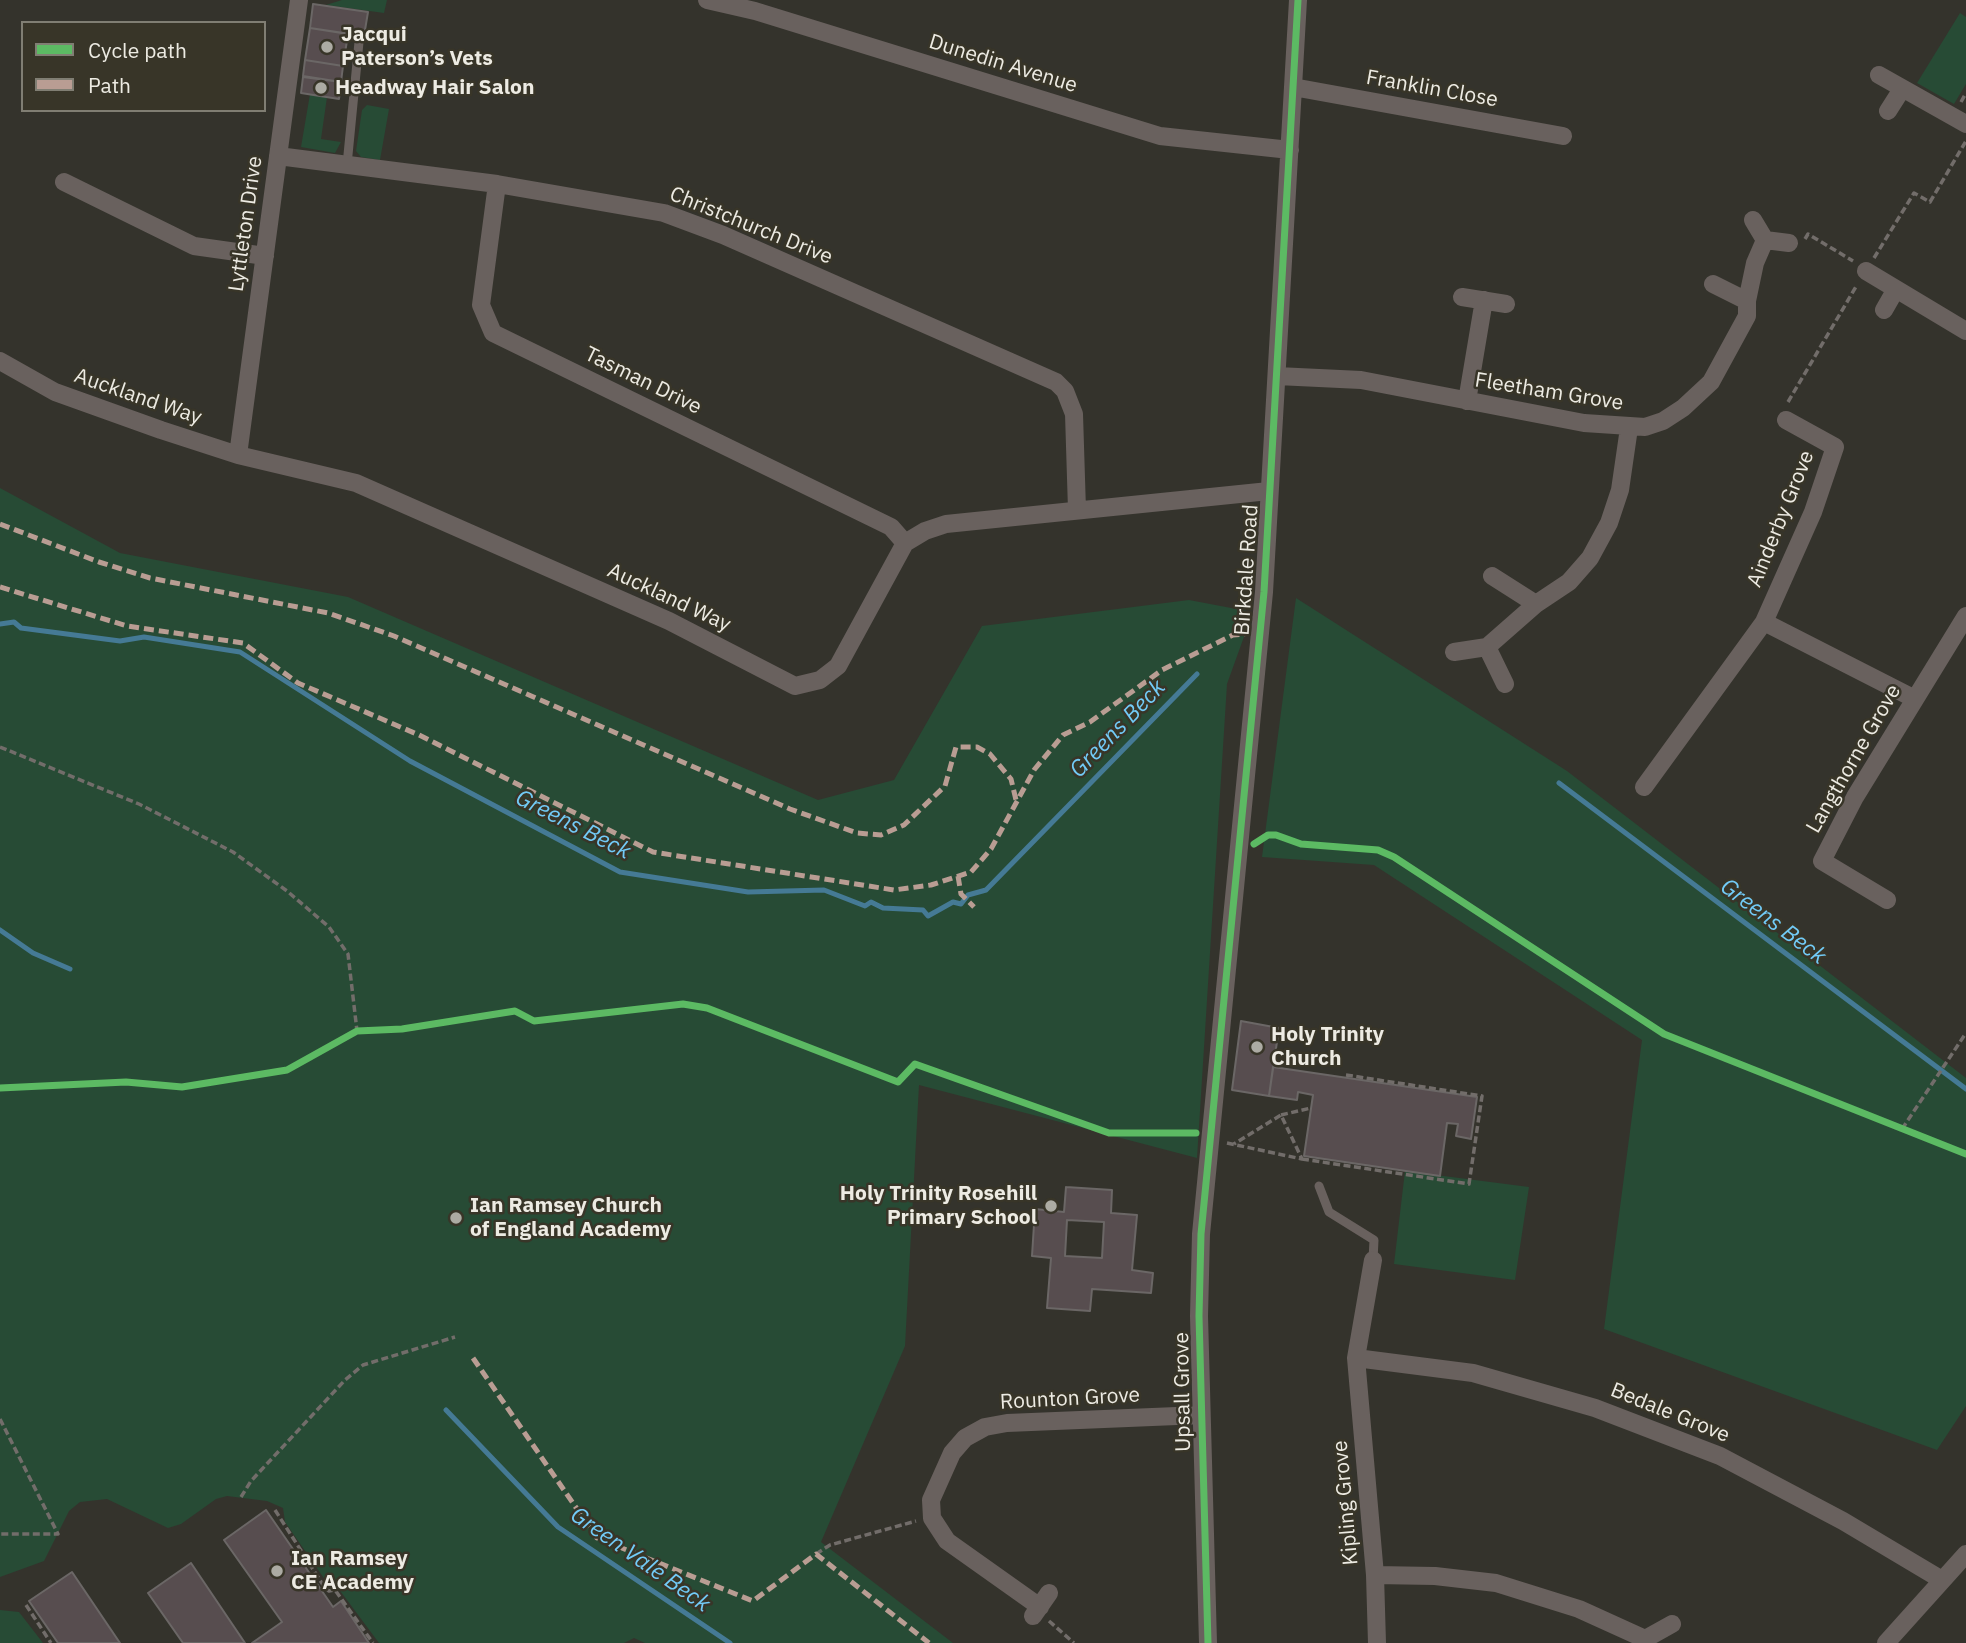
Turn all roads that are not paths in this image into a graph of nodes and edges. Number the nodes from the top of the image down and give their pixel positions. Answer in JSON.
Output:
{"nodes":[{"id":1,"x":299,"y":0,"type":"edge"},
{"id":2,"x":707,"y":0,"type":"edge"},
{"id":3,"x":1298,"y":0,"type":"edge"},
{"id":4,"x":359,"y":42,"type":"dead end"},
{"id":5,"x":1879,"y":75,"type":"dead end"},
{"id":6,"x":1293,"y":87,"type":"junction"},
{"id":7,"x":1902,"y":89,"type":"junction"},
{"id":8,"x":1888,"y":111,"type":"dead end"},
{"id":9,"x":1966,"y":124,"type":"edge"},
{"id":10,"x":1563,"y":136,"type":"dead end"},
{"id":11,"x":1290,"y":150,"type":"junction"},
{"id":12,"x":278,"y":156,"type":"junction"},
{"id":13,"x":347,"y":165,"type":"junction"},
{"id":14,"x":64,"y":182,"type":"dead end"},
{"id":15,"x":497,"y":184,"type":"junction"},
{"id":16,"x":1753,"y":220,"type":"dead end"},
{"id":17,"x":1765,"y":240,"type":"junction"},
{"id":18,"x":1789,"y":243,"type":"road end"},
{"id":19,"x":265,"y":256,"type":"junction"},
{"id":20,"x":1860,"y":267,"type":"road end"},
{"id":21,"x":1713,"y":284,"type":"dead end"},
{"id":22,"x":1896,"y":289,"type":"junction"},
{"id":23,"x":1462,"y":297,"type":"dead end"},
{"id":24,"x":1484,"y":300,"type":"junction"},
{"id":25,"x":1747,"y":301,"type":"junction"},
{"id":26,"x":1506,"y":304,"type":"dead end"},
{"id":27,"x":1884,"y":310,"type":"dead end"},
{"id":28,"x":1966,"y":331,"type":"edge"},
{"id":29,"x":0,"y":361,"type":"edge"},
{"id":30,"x":1276,"y":376,"type":"junction"},
{"id":31,"x":1467,"y":401,"type":"junction"},
{"id":32,"x":1786,"y":420,"type":"dead end"},
{"id":33,"x":1629,"y":428,"type":"junction"},
{"id":34,"x":238,"y":454,"type":"junction"},
{"id":35,"x":1269,"y":491,"type":"junction"},
{"id":36,"x":1077,"y":509,"type":"junction"},
{"id":37,"x":905,"y":543,"type":"junction"},
{"id":38,"x":1492,"y":576,"type":"dead end"},
{"id":39,"x":1536,"y":604,"type":"junction"},
{"id":40,"x":1966,"y":616,"type":"edge"},
{"id":41,"x":1764,"y":622,"type":"junction"},
{"id":42,"x":1487,"y":647,"type":"junction"},
{"id":43,"x":1454,"y":652,"type":"dead end"},
{"id":44,"x":1505,"y":684,"type":"dead end"},
{"id":45,"x":1915,"y":699,"type":"junction"},
{"id":46,"x":1644,"y":787,"type":"dead end"},
{"id":47,"x":1887,"y":900,"type":"dead end"},
{"id":48,"x":1218,"y":1141,"type":"joint"},
{"id":49,"x":1320,"y":1186,"type":"dead end"},
{"id":50,"x":1373,"y":1260,"type":"joint"},
{"id":51,"x":1356,"y":1358,"type":"junction"},
{"id":52,"x":1201,"y":1415,"type":"junction"},
{"id":53,"x":1966,"y":1554,"type":"edge"},
{"id":54,"x":1375,"y":1575,"type":"junction"},
{"id":55,"x":1942,"y":1580,"type":"junction"},
{"id":56,"x":1040,"y":1607,"type":"road end"},
{"id":57,"x":1672,"y":1624,"type":"dead end"},
{"id":58,"x":1208,"y":1643,"type":"edge"},
{"id":59,"x":1377,"y":1643,"type":"edge"},
{"id":60,"x":1886,"y":1643,"type":"edge"}],
"edges":[{"from":1,"to":12,"type":"street","name":"Lyttleton Drive"},
{"from":2,"to":11,"type":"street","name":"Dunedin Avenue"},
{"from":3,"to":6,"type":"street","name":"Birkdale Road"},
{"from":4,"to":13,"type":"lane"},
{"from":5,"to":7,"type":"street"},
{"from":6,"to":10,"type":"street","name":"Franklin Close"},
{"from":6,"to":11,"type":"street","name":"Birkdale Road"},
{"from":7,"to":8,"type":"street"},
{"from":7,"to":9,"type":"street"},
{"from":11,"to":30,"type":"street","name":"Birkdale Road"},
{"from":12,"to":13,"type":"street","name":"Christchurch Drive"},
{"from":12,"to":19,"type":"street","name":"Lyttleton Drive"},
{"from":13,"to":15,"type":"street","name":"Christchurch Drive"},
{"from":14,"to":19,"type":"street"},
{"from":15,"to":36,"type":"street","name":"Christchurch Drive"},
{"from":15,"to":37,"type":"street","name":"Tasman Drive"},
{"from":16,"to":17,"type":"street"},
{"from":17,"to":18,"type":"street"},
{"from":17,"to":25,"type":"street","name":"Fleetham Grove"},
{"from":19,"to":34,"type":"street","name":"Lyttleton Drive"},
{"from":20,"to":22,"type":"street"},
{"from":21,"to":25,"type":"street"},
{"from":22,"to":27,"type":"street"},
{"from":22,"to":28,"type":"street"},
{"from":23,"to":24,"type":"street"},
{"from":24,"to":26,"type":"street"},
{"from":24,"to":31,"type":"street"},
{"from":25,"to":33,"type":"street","name":"Fleetham Grove"},
{"from":29,"to":34,"type":"street","name":"Auckland Way"},
{"from":30,"to":31,"type":"street","name":"Fleetham Grove"},
{"from":30,"to":35,"type":"street","name":"Birkdale Road"},
{"from":31,"to":33,"type":"street","name":"Fleetham Grove"},
{"from":32,"to":41,"type":"street","name":"Ainderby Grove"},
{"from":33,"to":39,"type":"street"},
{"from":34,"to":37,"type":"street","name":"Auckland Way"},
{"from":35,"to":36,"type":"street"},
{"from":35,"to":48,"type":"street","name":"Birkdale Road"},
{"from":36,"to":37,"type":"street"},
{"from":38,"to":39,"type":"street"},
{"from":39,"to":42,"type":"street"},
{"from":40,"to":45,"type":"street","name":"Langthorne Grove"},
{"from":41,"to":45,"type":"street","name":"Ainderby Grove"},
{"from":41,"to":46,"type":"street","name":"Ainderby Grove"},
{"from":42,"to":43,"type":"street"},
{"from":42,"to":44,"type":"street"},
{"from":45,"to":47,"type":"street","name":"Langthorne Grove"},
{"from":48,"to":52,"type":"street","name":"Upsall Grove"},
{"from":49,"to":50,"type":"lane"},
{"from":50,"to":51,"type":"street","name":"Kipling Grove"},
{"from":51,"to":54,"type":"street","name":"Kipling Grove"},
{"from":51,"to":55,"type":"street","name":"Bedale Grove"},
{"from":52,"to":56,"type":"street","name":"Rounton Grove"},
{"from":52,"to":58,"type":"street","name":"Upsall Grove"},
{"from":53,"to":55,"type":"street"},
{"from":54,"to":57,"type":"street"},
{"from":54,"to":59,"type":"street","name":"Kipling Grove"},
{"from":55,"to":60,"type":"street"}]}
